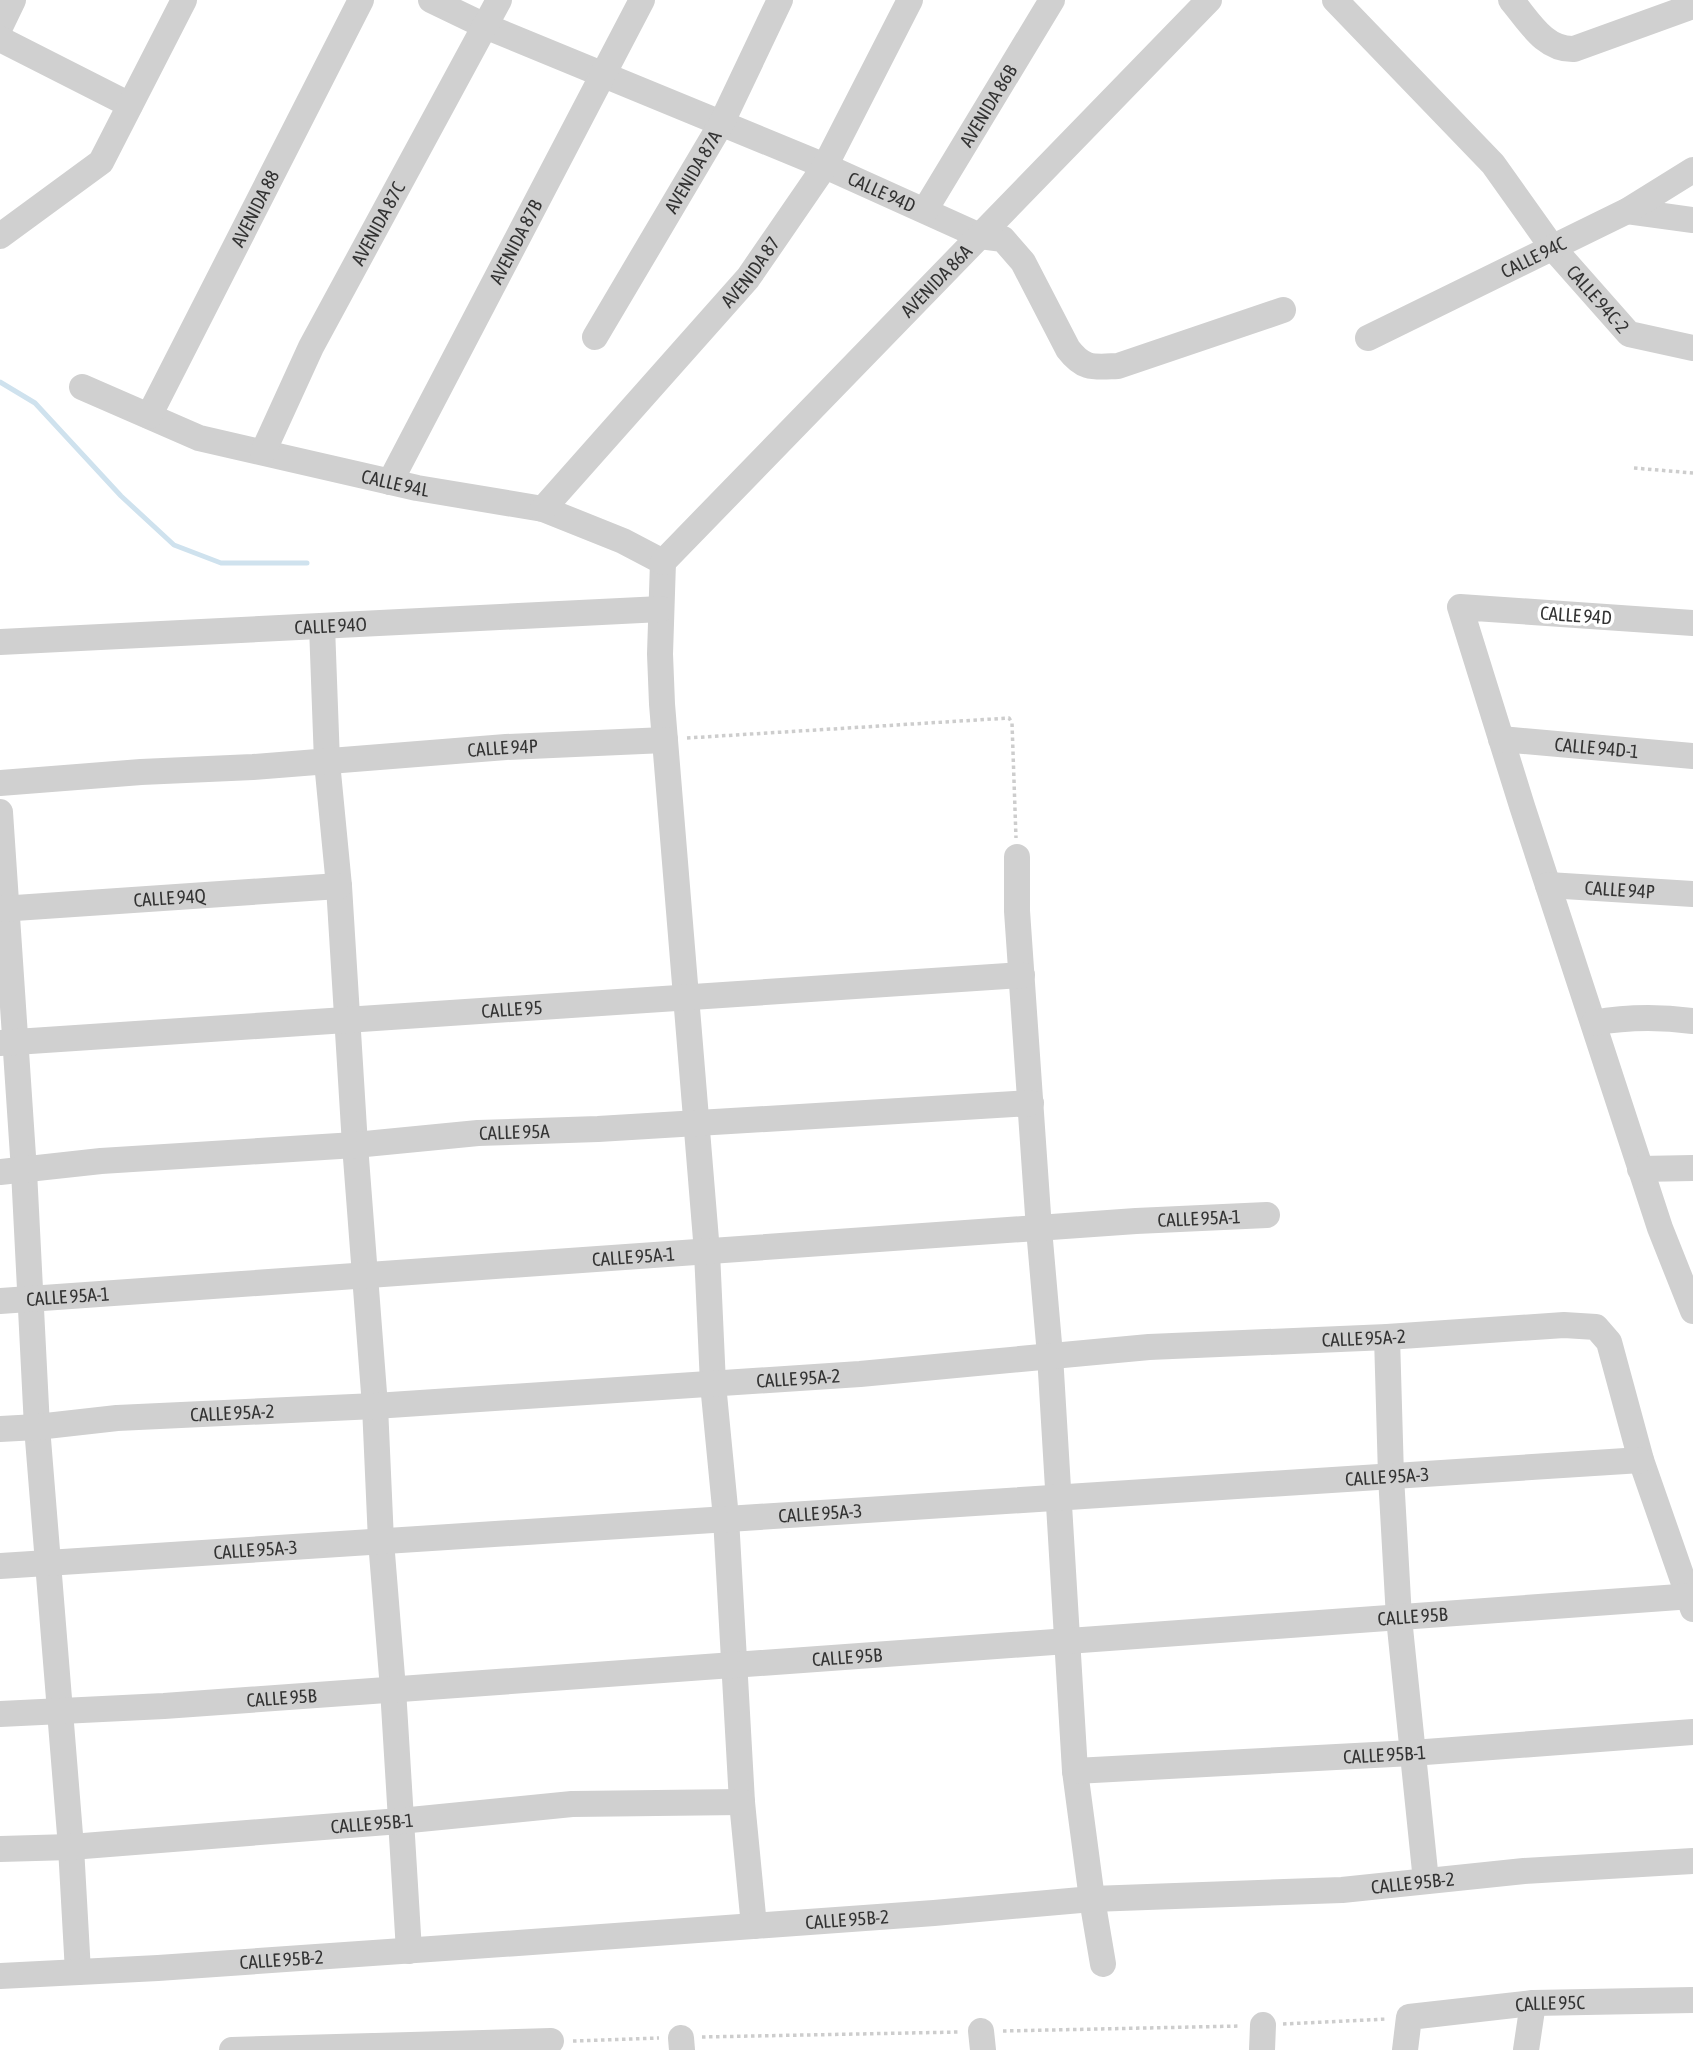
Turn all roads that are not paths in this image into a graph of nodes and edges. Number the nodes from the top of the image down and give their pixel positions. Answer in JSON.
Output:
{"nodes":[{"id":1,"x":13,"y":0,"type":"edge"},
{"id":2,"x":184,"y":0,"type":"edge"},
{"id":3,"x":361,"y":0,"type":"edge"},
{"id":4,"x":431,"y":0,"type":"edge"},
{"id":5,"x":499,"y":0,"type":"edge"},
{"id":6,"x":642,"y":0,"type":"edge"},
{"id":7,"x":780,"y":0,"type":"edge"},
{"id":8,"x":910,"y":0,"type":"edge"},
{"id":9,"x":1052,"y":0,"type":"edge"},
{"id":10,"x":1209,"y":0,"type":"edge"},
{"id":11,"x":1335,"y":0,"type":"edge"},
{"id":12,"x":1511,"y":0,"type":"edge"},
{"id":13,"x":1687,"y":4,"type":"edge"},
{"id":14,"x":485,"y":26,"type":"junction"},
{"id":15,"x":0,"y":27,"type":"edge"},
{"id":16,"x":0,"y":39,"type":"edge"},
{"id":17,"x":602,"y":76,"type":"junction"},
{"id":18,"x":130,"y":105,"type":"junction"},
{"id":19,"x":721,"y":124,"type":"junction"},
{"id":20,"x":825,"y":166,"type":"junction"},
{"id":21,"x":1693,"y":170,"type":"edge"},
{"id":22,"x":925,"y":210,"type":"junction"},
{"id":23,"x":1627,"y":211,"type":"junction"},
{"id":24,"x":1693,"y":220,"type":"edge"},
{"id":25,"x":0,"y":236,"type":"edge"},
{"id":26,"x":980,"y":236,"type":"junction"},
{"id":27,"x":1552,"y":247,"type":"junction"},
{"id":28,"x":1283,"y":310,"type":"dead end"},
{"id":29,"x":596,"y":337,"type":"dead end"},
{"id":30,"x":1368,"y":338,"type":"dead end"},
{"id":31,"x":1693,"y":348,"type":"edge"},
{"id":32,"x":82,"y":387,"type":"dead end"},
{"id":33,"x":149,"y":416,"type":"junction"},
{"id":34,"x":263,"y":452,"type":"junction"},
{"id":35,"x":390,"y":482,"type":"junction"},
{"id":36,"x":543,"y":509,"type":"junction"},
{"id":37,"x":663,"y":562,"type":"junction"},
{"id":38,"x":662,"y":608,"type":"junction"},
{"id":39,"x":1693,"y":623,"type":"edge"},
{"id":40,"x":322,"y":626,"type":"junction"},
{"id":41,"x":0,"y":642,"type":"edge"},
{"id":42,"x":665,"y":740,"type":"junction"},
{"id":43,"x":1501,"y":740,"type":"junction"},
{"id":44,"x":1693,"y":755,"type":"edge"},
{"id":45,"x":327,"y":762,"type":"junction"},
{"id":46,"x":0,"y":783,"type":"edge"},
{"id":47,"x":0,"y":812,"type":"edge"},
{"id":48,"x":1017,"y":858,"type":"road end"},
{"id":49,"x":1548,"y":885,"type":"junction"},
{"id":50,"x":339,"y":886,"type":"junction"},
{"id":51,"x":1693,"y":894,"type":"edge"},
{"id":52,"x":3,"y":909,"type":"edge"},
{"id":53,"x":1022,"y":975,"type":"junction"},
{"id":54,"x":685,"y":999,"type":"junction"},
{"id":55,"x":348,"y":1018,"type":"junction"},
{"id":56,"x":1693,"y":1021,"type":"edge"},
{"id":57,"x":1594,"y":1023,"type":"junction"},
{"id":58,"x":8,"y":1042,"type":"edge"},
{"id":59,"x":1031,"y":1103,"type":"junction"},
{"id":60,"x":696,"y":1123,"type":"junction"},
{"id":61,"x":355,"y":1144,"type":"junction"},
{"id":62,"x":1693,"y":1168,"type":"edge"},
{"id":63,"x":1640,"y":1169,"type":"junction"},
{"id":64,"x":12,"y":1171,"type":"edge"},
{"id":65,"x":1267,"y":1215,"type":"dead end"},
{"id":66,"x":1039,"y":1229,"type":"junction"},
{"id":67,"x":707,"y":1252,"type":"junction"},
{"id":68,"x":366,"y":1275,"type":"junction"},
{"id":69,"x":31,"y":1299,"type":"junction"},
{"id":70,"x":0,"y":1301,"type":"edge"},
{"id":71,"x":1693,"y":1311,"type":"edge"},
{"id":72,"x":1387,"y":1337,"type":"junction"},
{"id":73,"x":1050,"y":1355,"type":"junction"},
{"id":74,"x":713,"y":1384,"type":"junction"},
{"id":75,"x":375,"y":1406,"type":"junction"},
{"id":76,"x":37,"y":1427,"type":"junction"},
{"id":77,"x":0,"y":1429,"type":"edge"},
{"id":78,"x":1641,"y":1460,"type":"junction"},
{"id":79,"x":1391,"y":1476,"type":"junction"},
{"id":80,"x":1057,"y":1497,"type":"junction"},
{"id":81,"x":726,"y":1518,"type":"junction"},
{"id":82,"x":382,"y":1541,"type":"junction"},
{"id":83,"x":47,"y":1563,"type":"junction"},
{"id":84,"x":0,"y":1566,"type":"edge"},
{"id":85,"x":1691,"y":1601,"type":"edge"},
{"id":86,"x":1399,"y":1618,"type":"junction"},
{"id":87,"x":1068,"y":1641,"type":"junction"},
{"id":88,"x":733,"y":1665,"type":"junction"},
{"id":89,"x":393,"y":1689,"type":"junction"},
{"id":90,"x":58,"y":1711,"type":"junction"},
{"id":91,"x":0,"y":1714,"type":"edge"},
{"id":92,"x":1693,"y":1732,"type":"edge"},
{"id":93,"x":1412,"y":1753,"type":"junction"},
{"id":94,"x":1076,"y":1772,"type":"junction"},
{"id":95,"x":742,"y":1802,"type":"junction"},
{"id":96,"x":400,"y":1821,"type":"junction"},
{"id":97,"x":71,"y":1847,"type":"junction"},
{"id":98,"x":0,"y":1849,"type":"edge"},
{"id":99,"x":1693,"y":1861,"type":"edge"},
{"id":100,"x":1426,"y":1881,"type":"junction"},
{"id":101,"x":1092,"y":1899,"type":"junction"},
{"id":102,"x":754,"y":1926,"type":"junction"},
{"id":103,"x":408,"y":1951,"type":"junction"},
{"id":104,"x":1103,"y":1965,"type":"dead end"},
{"id":105,"x":78,"y":1972,"type":"junction"},
{"id":106,"x":0,"y":1976,"type":"edge"},
{"id":107,"x":1693,"y":2000,"type":"edge"},
{"id":108,"x":1533,"y":2003,"type":"junction"},
{"id":109,"x":551,"y":2041,"type":"dead end"},
{"id":110,"x":420,"y":2048,"type":"edge"},
{"id":111,"x":232,"y":2050,"type":"edge"},
{"id":112,"x":268,"y":2050,"type":"edge"},
{"id":113,"x":1405,"y":2050,"type":"edge"},
{"id":114,"x":1526,"y":2050,"type":"edge"}],
"edges":[{"from":1,"to":15,"type":"street"},
{"from":2,"to":18,"type":"street"},
{"from":3,"to":33,"type":"street","name":"AVENIDA 88"},
{"from":4,"to":14,"type":"street","name":"CALLE 94D"},
{"from":5,"to":14,"type":"street","name":"AVENIDA 87C"},
{"from":6,"to":17,"type":"street","name":"AVENIDA 87B"},
{"from":7,"to":19,"type":"street","name":"AVENIDA 87A"},
{"from":8,"to":20,"type":"street","name":"AVENIDA 87"},
{"from":9,"to":22,"type":"street","name":"AVENIDA 86B"},
{"from":10,"to":26,"type":"street","name":"AVENIDA 86A"},
{"from":11,"to":27,"type":"street","name":"CALLE 94C-2"},
{"from":12,"to":13,"type":"street"},
{"from":14,"to":17,"type":"street","name":"CALLE 94D"},
{"from":14,"to":34,"type":"street","name":"AVENIDA 87C"},
{"from":16,"to":18,"type":"street"},
{"from":17,"to":19,"type":"street","name":"CALLE 94D"},
{"from":17,"to":35,"type":"street","name":"AVENIDA 87B"},
{"from":18,"to":25,"type":"street"},
{"from":19,"to":20,"type":"street","name":"CALLE 94D"},
{"from":19,"to":29,"type":"street","name":"AVENIDA 87A"},
{"from":20,"to":22,"type":"street","name":"CALLE 94D"},
{"from":20,"to":36,"type":"street","name":"AVENIDA 87"},
{"from":21,"to":23,"type":"street","name":"CALLE 94C"},
{"from":22,"to":26,"type":"street","name":"CALLE 94D"},
{"from":23,"to":24,"type":"street"},
{"from":23,"to":27,"type":"street","name":"CALLE 94C"},
{"from":26,"to":28,"type":"street","name":"CALLE 94D"},
{"from":26,"to":37,"type":"street","name":"AVENIDA 86A"},
{"from":27,"to":30,"type":"street","name":"CALLE 94C"},
{"from":27,"to":31,"type":"street","name":"CALLE 94C-2"},
{"from":32,"to":33,"type":"street","name":"CALLE 94L"},
{"from":33,"to":34,"type":"street","name":"CALLE 94L"},
{"from":34,"to":35,"type":"street","name":"CALLE 94L"},
{"from":35,"to":36,"type":"street","name":"CALLE 94L"},
{"from":36,"to":37,"type":"street","name":"CALLE 94L"},
{"from":37,"to":38,"type":"street"},
{"from":38,"to":40,"type":"street","name":"CALLE 94O"},
{"from":38,"to":42,"type":"street"},
{"from":39,"to":43,"type":"street","name":"CALLE 94D"},
{"from":40,"to":41,"type":"street","name":"CALLE 94O"},
{"from":40,"to":45,"type":"street"},
{"from":42,"to":45,"type":"street","name":"CALLE 94P"},
{"from":42,"to":54,"type":"street"},
{"from":43,"to":44,"type":"street","name":"CALLE 94D-1"},
{"from":43,"to":49,"type":"street"},
{"from":45,"to":46,"type":"street","name":"CALLE 94P"},
{"from":45,"to":50,"type":"street"},
{"from":47,"to":52,"type":"street"},
{"from":48,"to":53,"type":"street"},
{"from":49,"to":51,"type":"street","name":"CALLE 94P"},
{"from":49,"to":57,"type":"street"},
{"from":50,"to":52,"type":"street","name":"CALLE 94Q"},
{"from":50,"to":55,"type":"street"},
{"from":52,"to":58,"type":"street"},
{"from":53,"to":54,"type":"street","name":"CALLE 95"},
{"from":53,"to":59,"type":"street"},
{"from":54,"to":55,"type":"street","name":"CALLE 95"},
{"from":54,"to":60,"type":"street"},
{"from":55,"to":58,"type":"street","name":"CALLE 95"},
{"from":55,"to":61,"type":"street"},
{"from":56,"to":57,"type":"street"},
{"from":57,"to":63,"type":"street"},
{"from":58,"to":64,"type":"street"},
{"from":59,"to":60,"type":"street","name":"CALLE 95A"},
{"from":59,"to":66,"type":"street"},
{"from":60,"to":61,"type":"street","name":"CALLE 95A"},
{"from":60,"to":67,"type":"street"},
{"from":61,"to":64,"type":"street","name":"CALLE 95A"},
{"from":61,"to":68,"type":"street"},
{"from":62,"to":63,"type":"street"},
{"from":63,"to":71,"type":"street"},
{"from":64,"to":69,"type":"street"},
{"from":65,"to":66,"type":"street","name":"CALLE 95A-1"},
{"from":66,"to":67,"type":"street","name":"CALLE 95A-1"},
{"from":66,"to":73,"type":"street"},
{"from":67,"to":68,"type":"street","name":"CALLE 95A-1"},
{"from":67,"to":74,"type":"street"},
{"from":68,"to":69,"type":"street","name":"CALLE 95A-1"},
{"from":68,"to":75,"type":"street"},
{"from":69,"to":70,"type":"street","name":"CALLE 95A-1"},
{"from":69,"to":76,"type":"street"},
{"from":72,"to":73,"type":"street","name":"CALLE 95A-2"},
{"from":72,"to":78,"type":"street","name":"CALLE 95A-2"},
{"from":72,"to":79,"type":"street"},
{"from":73,"to":74,"type":"street","name":"CALLE 95A-2"},
{"from":73,"to":80,"type":"street"},
{"from":74,"to":75,"type":"street","name":"CALLE 95A-2"},
{"from":74,"to":81,"type":"street"},
{"from":75,"to":76,"type":"street","name":"CALLE 95A-2"},
{"from":75,"to":82,"type":"street"},
{"from":76,"to":77,"type":"street","name":"CALLE 95A-2"},
{"from":76,"to":83,"type":"street"},
{"from":78,"to":79,"type":"street","name":"CALLE 95A-3"},
{"from":78,"to":85,"type":"street"},
{"from":79,"to":80,"type":"street","name":"CALLE 95A-3"},
{"from":79,"to":86,"type":"street"},
{"from":80,"to":81,"type":"street","name":"CALLE 95A-3"},
{"from":80,"to":87,"type":"street"},
{"from":81,"to":82,"type":"street","name":"CALLE 95A-3"},
{"from":81,"to":88,"type":"street"},
{"from":82,"to":83,"type":"street","name":"CALLE 95A-3"},
{"from":82,"to":89,"type":"street"},
{"from":83,"to":84,"type":"street","name":"CALLE 95A-3"},
{"from":83,"to":90,"type":"street"},
{"from":85,"to":86,"type":"street","name":"CALLE 95B"},
{"from":86,"to":87,"type":"street","name":"CALLE 95B"},
{"from":86,"to":93,"type":"street"},
{"from":87,"to":88,"type":"street","name":"CALLE 95B"},
{"from":87,"to":94,"type":"street"},
{"from":88,"to":89,"type":"street","name":"CALLE 95B"},
{"from":88,"to":95,"type":"street"},
{"from":89,"to":90,"type":"street","name":"CALLE 95B"},
{"from":89,"to":96,"type":"street"},
{"from":90,"to":91,"type":"street","name":"CALLE 95B"},
{"from":90,"to":97,"type":"street"},
{"from":92,"to":93,"type":"street","name":"CALLE 95B-1"},
{"from":93,"to":94,"type":"street","name":"CALLE 95B-1"},
{"from":93,"to":100,"type":"street"},
{"from":94,"to":101,"type":"street"},
{"from":95,"to":96,"type":"street","name":"CALLE 95B-1"},
{"from":95,"to":102,"type":"street"},
{"from":96,"to":97,"type":"street","name":"CALLE 95B-1"},
{"from":96,"to":103,"type":"street"},
{"from":97,"to":98,"type":"street","name":"CALLE 95B-1"},
{"from":97,"to":105,"type":"street"},
{"from":99,"to":100,"type":"street","name":"CALLE 95B-2"},
{"from":100,"to":101,"type":"street","name":"CALLE 95B-2"},
{"from":101,"to":102,"type":"street","name":"CALLE 95B-2"},
{"from":101,"to":104,"type":"street"},
{"from":102,"to":103,"type":"street","name":"CALLE 95B-2"},
{"from":103,"to":105,"type":"street","name":"CALLE 95B-2"},
{"from":105,"to":106,"type":"street","name":"CALLE 95B-2"},
{"from":107,"to":108,"type":"street","name":"CALLE 95C"},
{"from":108,"to":113,"type":"street","name":"CALLE 95C"},
{"from":108,"to":114,"type":"street"},
{"from":109,"to":110,"type":"street"},
{"from":110,"to":112,"type":"street"},
{"from":111,"to":112,"type":"street"}]}
